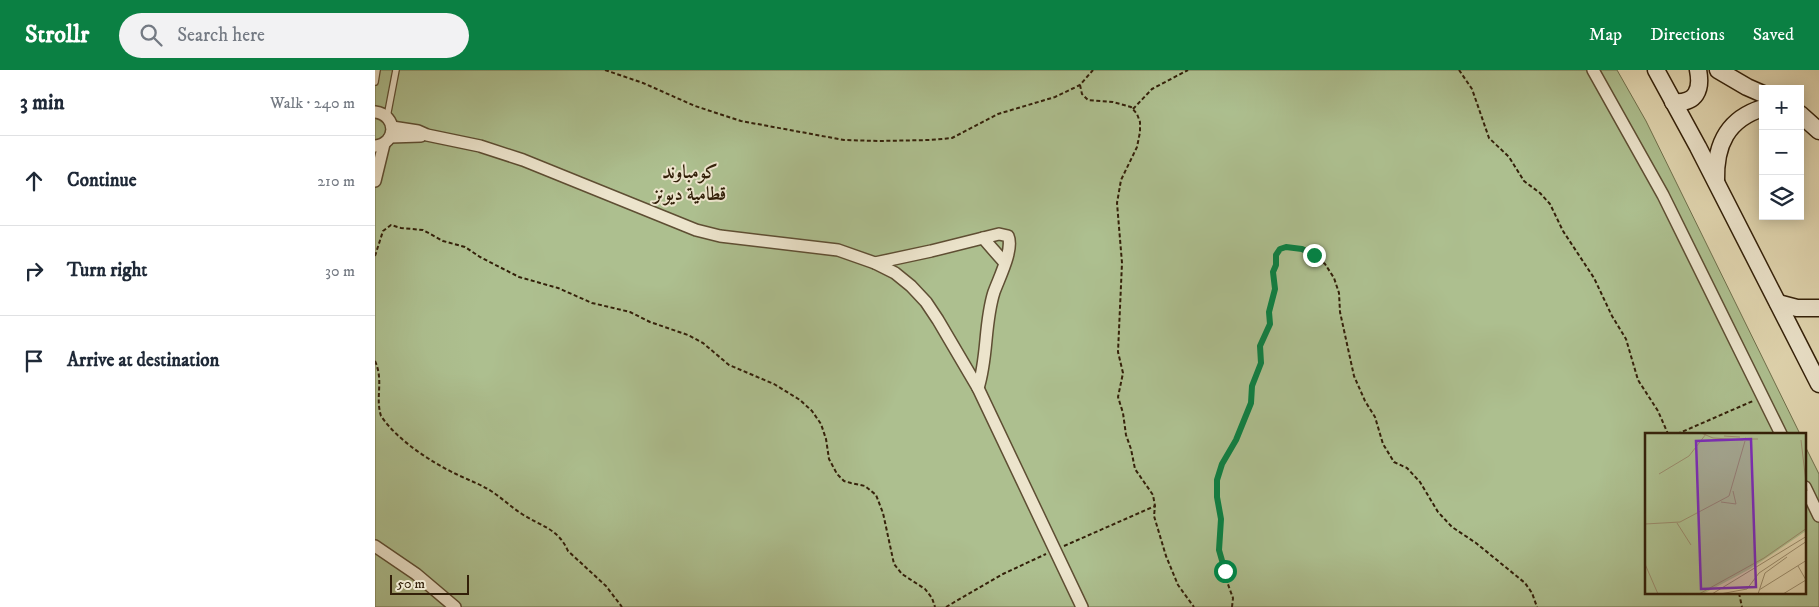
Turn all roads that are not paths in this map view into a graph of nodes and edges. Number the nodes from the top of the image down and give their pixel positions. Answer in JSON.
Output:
{"nodes":[{"id":1,"x":377,"y":70,"type":"edge"},
{"id":2,"x":396,"y":70,"type":"edge"},
{"id":3,"x":1593,"y":70,"type":"edge"},
{"id":4,"x":1656,"y":70,"type":"edge"},
{"id":5,"x":1698,"y":70,"type":"edge"},
{"id":6,"x":1718,"y":70,"type":"edge"},
{"id":7,"x":375,"y":82,"type":"edge"},
{"id":8,"x":1759,"y":92,"type":"edge"},
{"id":9,"x":1673,"y":102,"type":"junction"},
{"id":10,"x":1759,"y":110,"type":"edge"},
{"id":11,"x":375,"y":112,"type":"edge"},
{"id":12,"x":386,"y":134,"type":"edge"},
{"id":13,"x":375,"y":182,"type":"edge"},
{"id":14,"x":1716,"y":182,"type":"junction"},
{"id":15,"x":983,"y":238,"type":"junction"},
{"id":16,"x":1004,"y":262,"type":"junction"},
{"id":17,"x":875,"y":263,"type":"junction"},
{"id":18,"x":1778,"y":303,"type":"junction"},
{"id":19,"x":1819,"y":308,"type":"edge"},
{"id":20,"x":1815,"y":362,"type":"edge"},
{"id":21,"x":1819,"y":384,"type":"edge"},
{"id":22,"x":978,"y":388,"type":"junction"},
{"id":23,"x":1781,"y":433,"type":"edge"},
{"id":24,"x":1807,"y":491,"type":"edge"},
{"id":25,"x":1819,"y":516,"type":"edge"},
{"id":26,"x":375,"y":546,"type":"edge"},
{"id":27,"x":455,"y":607,"type":"edge"},
{"id":28,"x":1082,"y":607,"type":"edge"}],
"edges":[{"from":1,"to":7,"type":"lane"},
{"from":2,"to":12,"type":"lane"},
{"from":3,"to":23,"type":"street"},
{"from":4,"to":9,"type":"street"},
{"from":5,"to":9,"type":"street"},
{"from":6,"to":8,"type":"street"},
{"from":9,"to":14,"type":"street"},
{"from":10,"to":14,"type":"street"},
{"from":11,"to":12,"type":"street"},
{"from":12,"to":13,"type":"street"},
{"from":12,"to":17,"type":"street"},
{"from":14,"to":18,"type":"street"},
{"from":15,"to":16,"type":"street"},
{"from":15,"to":16,"type":"street"},
{"from":15,"to":17,"type":"street"},
{"from":16,"to":22,"type":"street"},
{"from":17,"to":22,"type":"street"},
{"from":18,"to":19,"type":"street"},
{"from":18,"to":20,"type":"street"},
{"from":20,"to":21,"type":"street"},
{"from":22,"to":28,"type":"street"},
{"from":24,"to":25,"type":"street"},
{"from":26,"to":27,"type":"street"}]}
